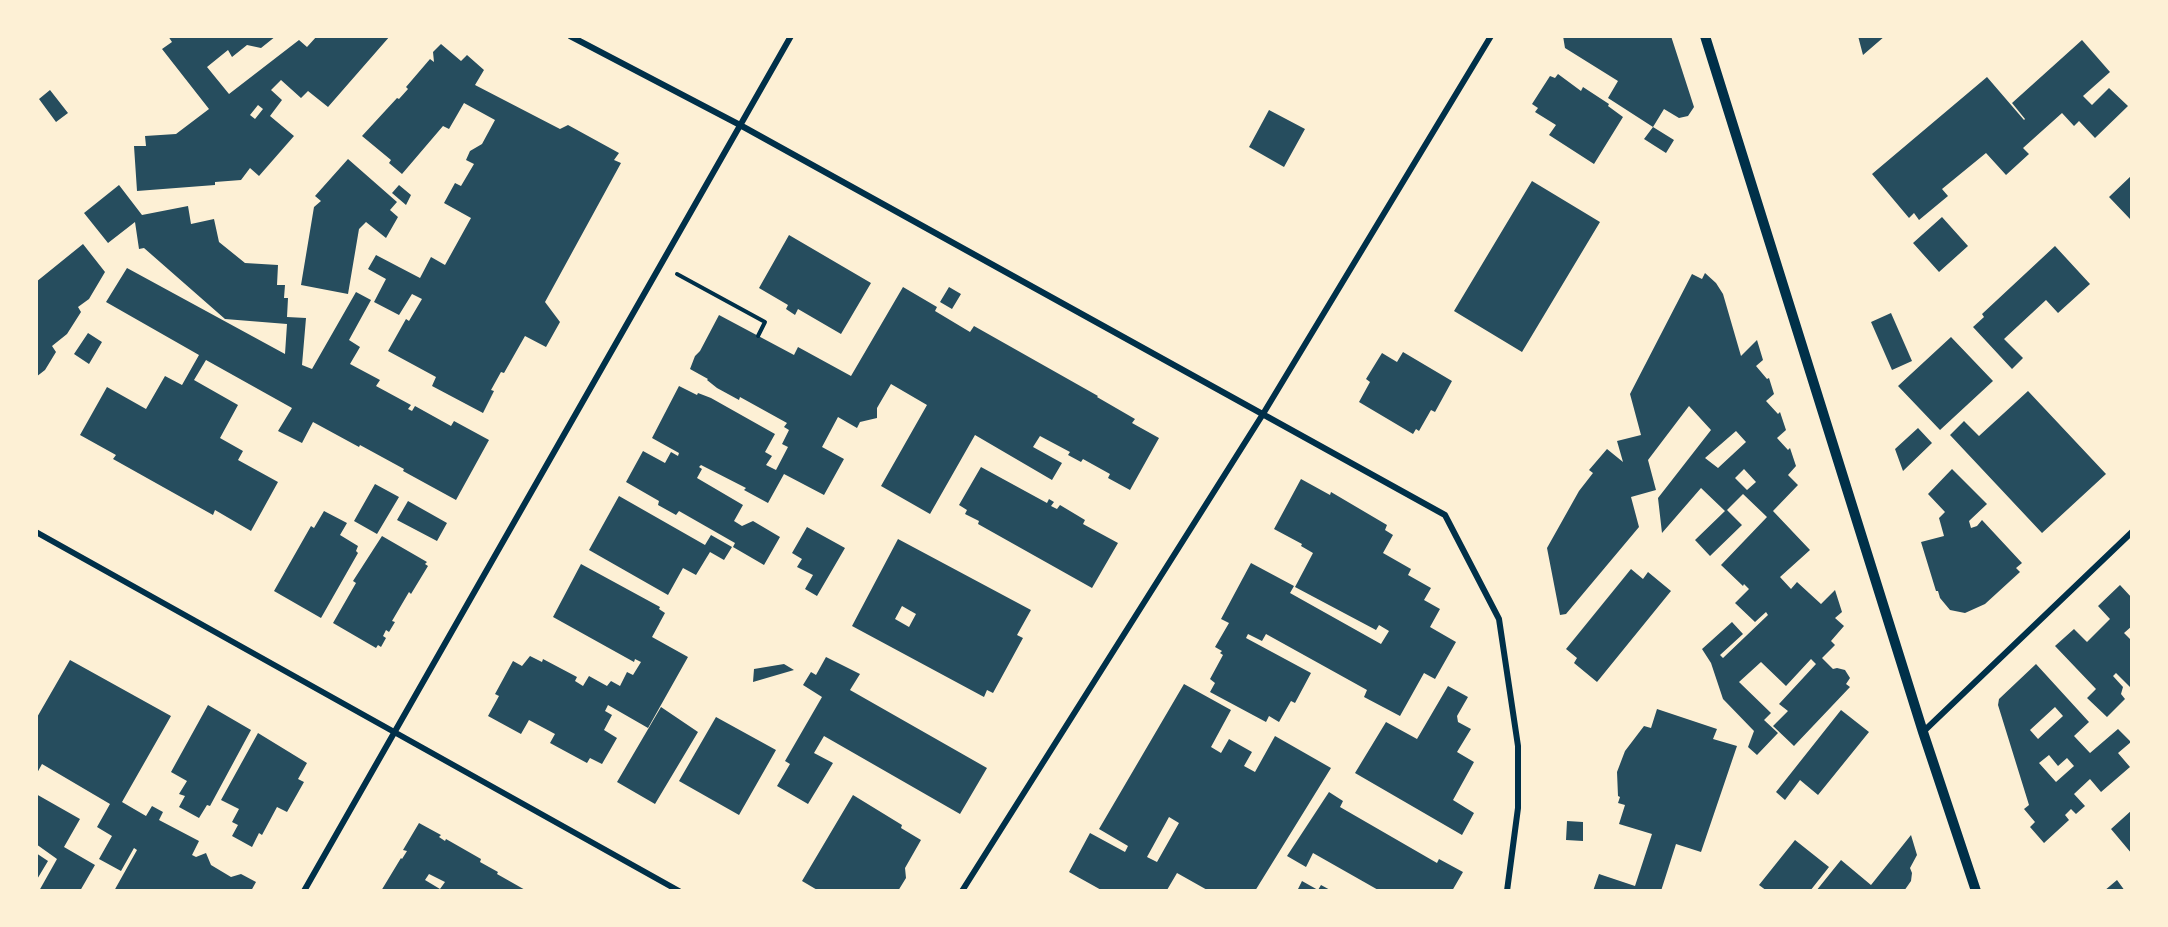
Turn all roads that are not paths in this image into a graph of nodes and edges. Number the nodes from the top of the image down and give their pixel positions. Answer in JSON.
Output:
{"nodes":[{"id":1,"x":570,"y":36,"type":"edge"},
{"id":2,"x":791,"y":36,"type":"edge"},
{"id":3,"x":1491,"y":36,"type":"edge"},
{"id":4,"x":1705,"y":36,"type":"edge"},
{"id":5,"x":740,"y":125,"type":"junction"},
{"id":6,"x":1263,"y":414,"type":"junction"},
{"id":7,"x":36,"y":532,"type":"edge"},
{"id":8,"x":2132,"y":532,"type":"edge"},
{"id":9,"x":395,"y":732,"type":"junction"},
{"id":10,"x":1923,"y":732,"type":"junction"},
{"id":11,"x":304,"y":891,"type":"edge"},
{"id":12,"x":679,"y":891,"type":"edge"},
{"id":13,"x":962,"y":891,"type":"edge"},
{"id":14,"x":1507,"y":891,"type":"edge"},
{"id":15,"x":1976,"y":891,"type":"edge"}],
"edges":[{"from":1,"to":5,"type":"street"},
{"from":2,"to":5,"type":"street"},
{"from":3,"to":6,"type":"street"},
{"from":4,"to":10,"type":"street"},
{"from":5,"to":6,"type":"street"},
{"from":5,"to":9,"type":"street"},
{"from":6,"to":13,"type":"street"},
{"from":6,"to":14,"type":"street"},
{"from":7,"to":9,"type":"street"},
{"from":8,"to":10,"type":"street"},
{"from":9,"to":11,"type":"street"},
{"from":9,"to":12,"type":"street"},
{"from":10,"to":15,"type":"street"}]}
